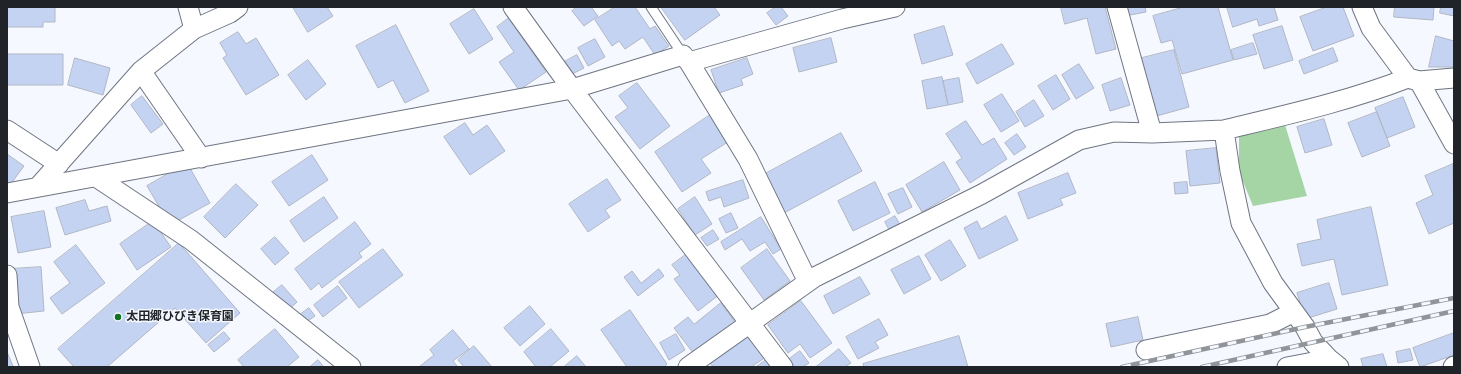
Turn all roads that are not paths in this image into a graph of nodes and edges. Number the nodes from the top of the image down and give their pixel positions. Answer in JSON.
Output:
{"nodes":[{"id":1,"x":188,"y":7,"type":"edge"},
{"id":2,"x":238,"y":7,"type":"edge"},
{"id":3,"x":513,"y":7,"type":"edge"},
{"id":4,"x":652,"y":7,"type":"edge"},
{"id":5,"x":895,"y":7,"type":"edge"},
{"id":6,"x":1117,"y":7,"type":"edge"},
{"id":7,"x":1362,"y":7,"type":"edge"},
{"id":8,"x":194,"y":29,"type":"junction"},
{"id":9,"x":686,"y":59,"type":"junction"},
{"id":10,"x":142,"y":71,"type":"junction"},
{"id":11,"x":1454,"y":78,"type":"edge"},
{"id":12,"x":1414,"y":79,"type":"junction"},
{"id":13,"x":572,"y":89,"type":"junction"},
{"id":14,"x":7,"y":130,"type":"edge"},
{"id":15,"x":1224,"y":130,"type":"junction"},
{"id":16,"x":1152,"y":133,"type":"junction"},
{"id":17,"x":1454,"y":144,"type":"edge"},
{"id":18,"x":201,"y":158,"type":"junction"},
{"id":19,"x":59,"y":164,"type":"junction"},
{"id":20,"x":96,"y":177,"type":"junction"},
{"id":21,"x":38,"y":188,"type":"junction"},
{"id":22,"x":7,"y":193,"type":"edge"},
{"id":23,"x":7,"y":275,"type":"edge"},
{"id":24,"x":808,"y":282,"type":"junction"},
{"id":25,"x":1294,"y":312,"type":"junction"},
{"id":26,"x":750,"y":324,"type":"junction"},
{"id":27,"x":1146,"y":350,"type":"dead end"},
{"id":28,"x":1334,"y":363,"type":"edge"},
{"id":29,"x":30,"y":367,"type":"edge"},
{"id":30,"x":351,"y":367,"type":"edge"},
{"id":31,"x":688,"y":367,"type":"edge"},
{"id":32,"x":783,"y":367,"type":"edge"},
{"id":33,"x":1286,"y":367,"type":"edge"}],
"edges":[{"from":1,"to":8,"type":"street"},
{"from":2,"to":8,"type":"street"},
{"from":3,"to":13,"type":"street"},
{"from":4,"to":9,"type":"lane"},
{"from":5,"to":9,"type":"street"},
{"from":6,"to":16,"type":"street"},
{"from":7,"to":12,"type":"street"},
{"from":8,"to":10,"type":"street"},
{"from":9,"to":13,"type":"street"},
{"from":9,"to":24,"type":"street"},
{"from":10,"to":18,"type":"street"},
{"from":10,"to":19,"type":"street"},
{"from":11,"to":12,"type":"street"},
{"from":12,"to":15,"type":"street"},
{"from":12,"to":17,"type":"street"},
{"from":13,"to":18,"type":"street"},
{"from":13,"to":26,"type":"street"},
{"from":14,"to":19,"type":"street"},
{"from":15,"to":16,"type":"street"},
{"from":15,"to":25,"type":"street"},
{"from":16,"to":24,"type":"street"},
{"from":18,"to":20,"type":"street"},
{"from":19,"to":21,"type":"street"},
{"from":20,"to":21,"type":"street"},
{"from":20,"to":30,"type":"street"},
{"from":21,"to":22,"type":"street"},
{"from":23,"to":29,"type":"street"},
{"from":24,"to":26,"type":"street"},
{"from":25,"to":27,"type":"street"},
{"from":25,"to":28,"type":"street"},
{"from":26,"to":31,"type":"street"},
{"from":26,"to":32,"type":"street"},
{"from":28,"to":33,"type":"street"}]}
